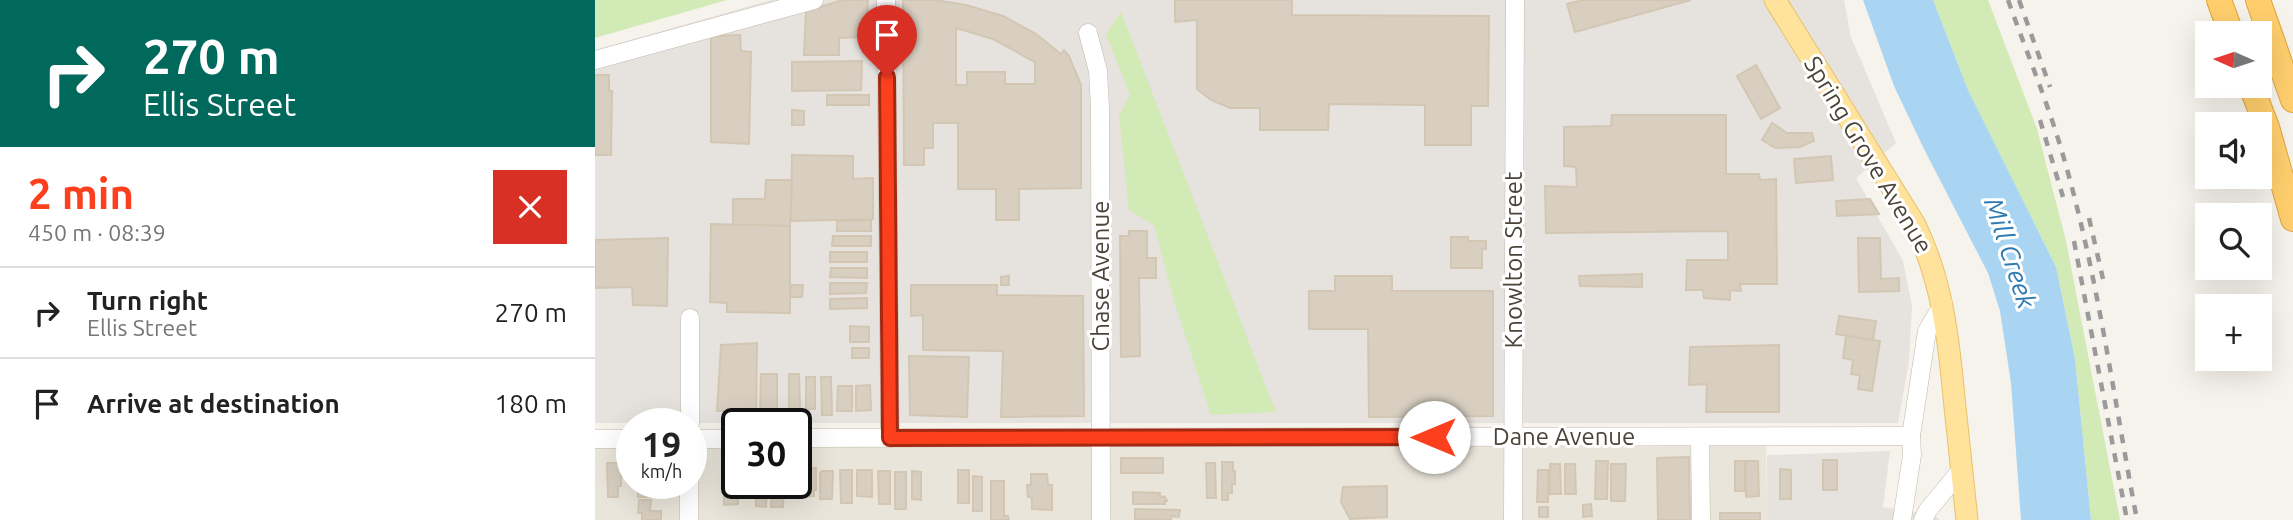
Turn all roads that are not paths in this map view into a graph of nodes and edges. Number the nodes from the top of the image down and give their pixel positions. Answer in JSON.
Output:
{"nodes":[{"id":1,"x":814,"y":0,"type":"edge"},
{"id":2,"x":886,"y":0,"type":"edge"},
{"id":3,"x":1515,"y":0,"type":"edge"},
{"id":4,"x":1775,"y":0,"type":"edge"},
{"id":5,"x":2219,"y":0,"type":"edge"},
{"id":6,"x":2258,"y":0,"type":"edge"},
{"id":7,"x":2227,"y":21,"type":"edge"},
{"id":8,"x":1088,"y":33,"type":"dead end"},
{"id":9,"x":595,"y":60,"type":"edge"},
{"id":10,"x":2256,"y":98,"type":"edge"},
{"id":11,"x":2293,"y":100,"type":"edge"},
{"id":12,"x":2293,"y":219,"type":"edge"},
{"id":13,"x":1943,"y":304,"type":"junction"},
{"id":14,"x":690,"y":318,"type":"dead end"},
{"id":15,"x":690,"y":408,"type":"edge"},
{"id":16,"x":1911,"y":436,"type":"junction"},
{"id":17,"x":1514,"y":437,"type":"junction"},
{"id":18,"x":1700,"y":437,"type":"junction"},
{"id":19,"x":812,"y":438,"type":"edge"},
{"id":20,"x":890,"y":438,"type":"junction"},
{"id":21,"x":595,"y":439,"type":"edge"},
{"id":22,"x":616,"y":439,"type":"edge"},
{"id":23,"x":1101,"y":439,"type":"junction"},
{"id":24,"x":1962,"y":470,"type":"junction"},
{"id":25,"x":689,"y":499,"type":"edge"},
{"id":26,"x":689,"y":520,"type":"edge"},
{"id":27,"x":1101,"y":520,"type":"edge"},
{"id":28,"x":1513,"y":520,"type":"edge"},
{"id":29,"x":1701,"y":520,"type":"edge"},
{"id":30,"x":1902,"y":520,"type":"edge"},
{"id":31,"x":1923,"y":520,"type":"edge"},
{"id":32,"x":1967,"y":520,"type":"edge"}],
"edges":[{"from":1,"to":9,"type":"street"},
{"from":2,"to":20,"type":"street"},
{"from":3,"to":17,"type":"street","name":"Knowlton Street"},
{"from":4,"to":13,"type":"main road","name":"Spring Grove Avenue"},
{"from":5,"to":7,"type":"highway"},
{"from":6,"to":11,"type":"highway"},
{"from":8,"to":23,"type":"street","name":"Chase Avenue"},
{"from":10,"to":12,"type":"highway"},
{"from":13,"to":16,"type":"street"},
{"from":13,"to":24,"type":"main road","name":"Spring Grove Avenue"},
{"from":14,"to":15,"type":"street"},
{"from":16,"to":18,"type":"street","name":"Dane Avenue"},
{"from":16,"to":30,"type":"street"},
{"from":17,"to":18,"type":"street","name":"Dane Avenue"},
{"from":17,"to":23,"type":"street","name":"Dane Avenue"},
{"from":17,"to":28,"type":"street","name":"Knowlton Street"},
{"from":18,"to":29,"type":"street"},
{"from":19,"to":20,"type":"street","name":"Dane Avenue"},
{"from":20,"to":23,"type":"street","name":"Dane Avenue"},
{"from":21,"to":22,"type":"street"},
{"from":23,"to":27,"type":"street","name":"Chase Avenue"},
{"from":24,"to":31,"type":"street"},
{"from":24,"to":32,"type":"main road","name":"Spring Grove Avenue"},
{"from":25,"to":26,"type":"street"}]}
